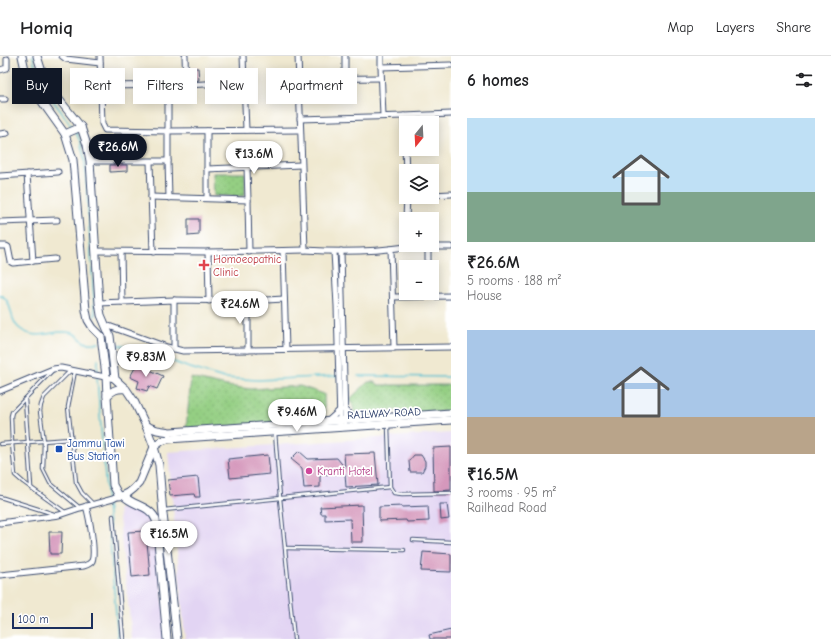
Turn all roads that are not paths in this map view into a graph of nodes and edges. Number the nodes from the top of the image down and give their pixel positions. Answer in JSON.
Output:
{"nodes":[{"id":1,"x":22,"y":56,"type":"edge"},
{"id":2,"x":37,"y":56,"type":"edge"},
{"id":3,"x":62,"y":56,"type":"edge"},
{"id":4,"x":100,"y":56,"type":"edge"},
{"id":5,"x":184,"y":56,"type":"edge"},
{"id":6,"x":243,"y":56,"type":"edge"},
{"id":7,"x":298,"y":56,"type":"edge"},
{"id":8,"x":345,"y":56,"type":"edge"},
{"id":9,"x":381,"y":56,"type":"edge"},
{"id":10,"x":7,"y":59,"type":"dead end"},
{"id":11,"x":100,"y":62,"type":"junction"},
{"id":12,"x":451,"y":65,"type":"edge"},
{"id":13,"x":381,"y":67,"type":"junction"},
{"id":14,"x":100,"y":68,"type":"edge"},
{"id":15,"x":185,"y":68,"type":"edge"},
{"id":16,"x":243,"y":68,"type":"edge"},
{"id":17,"x":298,"y":68,"type":"edge"},
{"id":18,"x":345,"y":68,"type":"edge"},
{"id":19,"x":0,"y":70,"type":"edge"},
{"id":20,"x":357,"y":78,"type":"edge"},
{"id":21,"x":381,"y":78,"type":"junction"},
{"id":22,"x":101,"y":104,"type":"edge"},
{"id":23,"x":168,"y":104,"type":"edge"},
{"id":24,"x":245,"y":104,"type":"edge"},
{"id":25,"x":300,"y":104,"type":"edge"},
{"id":26,"x":451,"y":114,"type":"edge"},
{"id":27,"x":383,"y":116,"type":"junction"},
{"id":28,"x":399,"y":116,"type":"edge"},
{"id":29,"x":404,"y":116,"type":"edge"},
{"id":30,"x":300,"y":119,"type":"junction"},
{"id":31,"x":78,"y":128,"type":"junction"},
{"id":32,"x":246,"y":130,"type":"junction"},
{"id":33,"x":300,"y":130,"type":"junction"},
{"id":34,"x":168,"y":131,"type":"junction"},
{"id":35,"x":207,"y":131,"type":"junction"},
{"id":36,"x":0,"y":134,"type":"edge"},
{"id":37,"x":7,"y":134,"type":"dead end"},
{"id":38,"x":66,"y":134,"type":"junction"},
{"id":39,"x":90,"y":161,"type":"junction"},
{"id":40,"x":168,"y":161,"type":"junction"},
{"id":41,"x":150,"y":162,"type":"junction"},
{"id":42,"x":301,"y":165,"type":"junction"},
{"id":43,"x":247,"y":167,"type":"junction"},
{"id":44,"x":207,"y":169,"type":"junction"},
{"id":45,"x":58,"y":172,"type":"dead end"},
{"id":46,"x":26,"y":174,"type":"junction"},
{"id":47,"x":0,"y":176,"type":"edge"},
{"id":48,"x":451,"y":194,"type":"edge"},
{"id":49,"x":439,"y":195,"type":"edge"},
{"id":50,"x":151,"y":197,"type":"junction"},
{"id":51,"x":169,"y":198,"type":"junction"},
{"id":52,"x":207,"y":198,"type":"junction"},
{"id":53,"x":248,"y":200,"type":"junction"},
{"id":54,"x":30,"y":220,"type":"junction"},
{"id":55,"x":57,"y":220,"type":"dead end"},
{"id":56,"x":0,"y":222,"type":"edge"},
{"id":57,"x":0,"y":246,"type":"edge"},
{"id":58,"x":439,"y":247,"type":"edge"},
{"id":59,"x":451,"y":247,"type":"edge"},
{"id":60,"x":399,"y":248,"type":"edge"},
{"id":61,"x":391,"y":249,"type":"junction"},
{"id":62,"x":305,"y":250,"type":"junction"},
{"id":63,"x":96,"y":251,"type":"junction"},
{"id":64,"x":283,"y":251,"type":"junction"},
{"id":65,"x":341,"y":251,"type":"junction"},
{"id":66,"x":121,"y":252,"type":"junction"},
{"id":67,"x":153,"y":252,"type":"junction"},
{"id":68,"x":208,"y":252,"type":"junction"},
{"id":69,"x":249,"y":252,"type":"junction"},
{"id":70,"x":334,"y":252,"type":"junction"},
{"id":71,"x":55,"y":259,"type":"dead end"},
{"id":72,"x":33,"y":261,"type":"junction"},
{"id":73,"x":439,"y":295,"type":"edge"},
{"id":74,"x":399,"y":296,"type":"edge"},
{"id":75,"x":451,"y":296,"type":"edge"},
{"id":76,"x":393,"y":297,"type":"junction"},
{"id":77,"x":284,"y":299,"type":"junction"},
{"id":78,"x":174,"y":300,"type":"junction"},
{"id":79,"x":209,"y":301,"type":"junction"},
{"id":80,"x":248,"y":301,"type":"junction"},
{"id":81,"x":122,"y":302,"type":"junction"},
{"id":82,"x":100,"y":304,"type":"junction"},
{"id":83,"x":106,"y":325,"type":"junction"},
{"id":84,"x":451,"y":347,"type":"edge"},
{"id":85,"x":394,"y":348,"type":"junction"},
{"id":86,"x":174,"y":349,"type":"junction"},
{"id":87,"x":286,"y":349,"type":"junction"},
{"id":88,"x":340,"y":349,"type":"junction"},
{"id":89,"x":248,"y":350,"type":"junction"},
{"id":90,"x":108,"y":358,"type":"junction"},
{"id":91,"x":53,"y":369,"type":"junction"},
{"id":92,"x":73,"y":370,"type":"junction"},
{"id":93,"x":104,"y":376,"type":"junction"},
{"id":94,"x":115,"y":379,"type":"junction"},
{"id":95,"x":126,"y":390,"type":"junction"},
{"id":96,"x":0,"y":391,"type":"edge"},
{"id":97,"x":107,"y":396,"type":"junction"},
{"id":98,"x":24,"y":399,"type":"junction"},
{"id":99,"x":342,"y":410,"type":"junction"},
{"id":100,"x":451,"y":413,"type":"edge"},
{"id":101,"x":358,"y":420,"type":"junction"},
{"id":102,"x":451,"y":420,"type":"edge"},
{"id":103,"x":327,"y":422,"type":"junction"},
{"id":104,"x":343,"y":424,"type":"junction"},
{"id":105,"x":388,"y":424,"type":"junction"},
{"id":106,"x":146,"y":426,"type":"junction"},
{"id":107,"x":275,"y":432,"type":"junction"},
{"id":108,"x":207,"y":433,"type":"junction"},
{"id":109,"x":71,"y":439,"type":"junction"},
{"id":110,"x":44,"y":442,"type":"junction"},
{"id":111,"x":12,"y":443,"type":"junction"},
{"id":112,"x":27,"y":443,"type":"junction"},
{"id":113,"x":0,"y":444,"type":"edge"},
{"id":114,"x":154,"y":448,"type":"junction"},
{"id":115,"x":390,"y":487,"type":"junction"},
{"id":116,"x":31,"y":488,"type":"junction"},
{"id":117,"x":451,"y":493,"type":"edge"},
{"id":118,"x":0,"y":497,"type":"edge"},
{"id":119,"x":118,"y":497,"type":"junction"},
{"id":120,"x":280,"y":498,"type":"junction"},
{"id":121,"x":95,"y":504,"type":"junction"},
{"id":122,"x":86,"y":506,"type":"junction"},
{"id":123,"x":80,"y":508,"type":"junction"},
{"id":124,"x":163,"y":510,"type":"junction"},
{"id":125,"x":67,"y":513,"type":"junction"},
{"id":126,"x":59,"y":515,"type":"junction"},
{"id":127,"x":113,"y":516,"type":"dead end"},
{"id":128,"x":0,"y":524,"type":"edge"},
{"id":129,"x":413,"y":540,"type":"dead end"},
{"id":130,"x":451,"y":542,"type":"edge"},
{"id":131,"x":285,"y":548,"type":"junction"},
{"id":132,"x":404,"y":550,"type":"dead end"},
{"id":133,"x":0,"y":575,"type":"edge"},
{"id":134,"x":123,"y":639,"type":"edge"},
{"id":135,"x":167,"y":639,"type":"edge"},
{"id":136,"x":177,"y":639,"type":"edge"},
{"id":137,"x":294,"y":639,"type":"edge"}],
"edges":[{"from":1,"to":38,"type":"main road"},
{"from":2,"to":31,"type":"main road"},
{"from":3,"to":11,"type":"street"},
{"from":4,"to":11,"type":"street"},
{"from":5,"to":15,"type":"street"},
{"from":6,"to":16,"type":"street"},
{"from":7,"to":17,"type":"street"},
{"from":8,"to":18,"type":"street"},
{"from":9,"to":13,"type":"street"},
{"from":10,"to":19,"type":"street"},
{"from":11,"to":14,"type":"street"},
{"from":12,"to":13,"type":"street"},
{"from":13,"to":21,"type":"street"},
{"from":20,"to":21,"type":"street"},
{"from":21,"to":27,"type":"street"},
{"from":22,"to":34,"type":"street"},
{"from":23,"to":34,"type":"street"},
{"from":24,"to":32,"type":"street"},
{"from":25,"to":30,"type":"street"},
{"from":26,"to":29,"type":"street"},
{"from":27,"to":28,"type":"street"},
{"from":27,"to":30,"type":"street"},
{"from":30,"to":33,"type":"street"},
{"from":31,"to":38,"type":"main road"},
{"from":31,"to":39,"type":"main road"},
{"from":32,"to":33,"type":"street"},
{"from":32,"to":35,"type":"street"},
{"from":33,"to":42,"type":"street"},
{"from":34,"to":35,"type":"street"},
{"from":34,"to":40,"type":"street"},
{"from":35,"to":44,"type":"street"},
{"from":36,"to":37,"type":"street"},
{"from":38,"to":90,"type":"main road"},
{"from":39,"to":41,"type":"street"},
{"from":39,"to":63,"type":"main road"},
{"from":40,"to":41,"type":"street"},
{"from":40,"to":51,"type":"street"},
{"from":41,"to":50,"type":"street"},
{"from":42,"to":43,"type":"street"},
{"from":42,"to":62,"type":"street"},
{"from":43,"to":44,"type":"street"},
{"from":43,"to":53,"type":"street"},
{"from":44,"to":52,"type":"street"},
{"from":45,"to":46,"type":"street"},
{"from":46,"to":47,"type":"street"},
{"from":46,"to":54,"type":"street"},
{"from":48,"to":49,"type":"street"},
{"from":50,"to":51,"type":"street"},
{"from":50,"to":67,"type":"street"},
{"from":51,"to":52,"type":"street"},
{"from":52,"to":53,"type":"street"},
{"from":53,"to":69,"type":"street"},
{"from":54,"to":55,"type":"street"},
{"from":54,"to":56,"type":"street"},
{"from":54,"to":72,"type":"street"},
{"from":57,"to":72,"type":"street"},
{"from":58,"to":59,"type":"street"},
{"from":60,"to":61,"type":"street"},
{"from":61,"to":65,"type":"street"},
{"from":61,"to":76,"type":"street"},
{"from":62,"to":64,"type":"street"},
{"from":62,"to":70,"type":"street"},
{"from":63,"to":66,"type":"street"},
{"from":63,"to":82,"type":"main road"},
{"from":64,"to":69,"type":"street"},
{"from":64,"to":77,"type":"street"},
{"from":65,"to":70,"type":"street"},
{"from":65,"to":88,"type":"street"},
{"from":66,"to":67,"type":"street"},
{"from":66,"to":81,"type":"street"},
{"from":67,"to":68,"type":"street"},
{"from":68,"to":69,"type":"street"},
{"from":68,"to":79,"type":"street"},
{"from":70,"to":88,"type":"street"},
{"from":71,"to":72,"type":"street"},
{"from":73,"to":75,"type":"street"},
{"from":74,"to":76,"type":"street"},
{"from":76,"to":85,"type":"street"},
{"from":77,"to":80,"type":"street"},
{"from":77,"to":87,"type":"street"},
{"from":78,"to":79,"type":"street"},
{"from":78,"to":81,"type":"street"},
{"from":78,"to":86,"type":"street"},
{"from":79,"to":80,"type":"street"},
{"from":80,"to":89,"type":"street"},
{"from":81,"to":82,"type":"street"},
{"from":82,"to":83,"type":"main road"},
{"from":83,"to":86,"type":"street"},
{"from":83,"to":90,"type":"main road"},
{"from":84,"to":85,"type":"street"},
{"from":85,"to":88,"type":"street"},
{"from":86,"to":89,"type":"street"},
{"from":87,"to":88,"type":"street"},
{"from":87,"to":89,"type":"street"},
{"from":88,"to":99,"type":"street"},
{"from":90,"to":93,"type":"main road"},
{"from":90,"to":94,"type":"main road"},
{"from":91,"to":92,"type":"street"},
{"from":91,"to":96,"type":"street"},
{"from":91,"to":98,"type":"lane"},
{"from":92,"to":93,"type":"street"},
{"from":92,"to":109,"type":"lane"},
{"from":92,"to":110,"type":"lane"},
{"from":93,"to":94,"type":"street"},
{"from":93,"to":97,"type":"main road"},
{"from":94,"to":95,"type":"main road"},
{"from":95,"to":97,"type":"main road"},
{"from":95,"to":106,"type":"main road"},
{"from":97,"to":119,"type":"main road"},
{"from":98,"to":111,"type":"lane"},
{"from":98,"to":112,"type":"lane"},
{"from":99,"to":101,"type":"street"},
{"from":99,"to":103,"type":"street"},
{"from":99,"to":104,"type":"street"},
{"from":100,"to":101,"type":"main road"},
{"from":101,"to":104,"type":"main road"},
{"from":102,"to":105,"type":"main road","name":"RAILWAY ROAD"},
{"from":103,"to":104,"type":"main road"},
{"from":103,"to":108,"type":"main road"},
{"from":104,"to":105,"type":"main road","name":"RAILWAY ROAD"},
{"from":104,"to":107,"type":"main road","name":"RAILWAY ROAD"},
{"from":105,"to":115,"type":"lane"},
{"from":106,"to":108,"type":"main road"},
{"from":106,"to":114,"type":"main road"},
{"from":107,"to":108,"type":"main road","name":"RAILWAY ROAD"},
{"from":107,"to":120,"type":"lane"},
{"from":108,"to":114,"type":"main road","name":"RAILWAY ROAD"},
{"from":109,"to":110,"type":"lane"},
{"from":109,"to":121,"type":"lane"},
{"from":110,"to":112,"type":"lane"},
{"from":110,"to":123,"type":"lane"},
{"from":111,"to":112,"type":"lane"},
{"from":111,"to":113,"type":"lane"},
{"from":111,"to":116,"type":"lane"},
{"from":112,"to":116,"type":"lane"},
{"from":114,"to":119,"type":"main road"},
{"from":114,"to":124,"type":"main road"},
{"from":115,"to":117,"type":"lane"},
{"from":115,"to":120,"type":"lane"},
{"from":116,"to":125,"type":"lane"},
{"from":118,"to":126,"type":"lane"},
{"from":119,"to":121,"type":"street"},
{"from":119,"to":135,"type":"main road"},
{"from":120,"to":124,"type":"lane"},
{"from":120,"to":131,"type":"lane"},
{"from":121,"to":122,"type":"street"},
{"from":122,"to":123,"type":"street"},
{"from":122,"to":133,"type":"street"},
{"from":123,"to":125,"type":"street"},
{"from":124,"to":136,"type":"main road"},
{"from":125,"to":126,"type":"street"},
{"from":126,"to":128,"type":"street"},
{"from":127,"to":134,"type":"lane"},
{"from":129,"to":130,"type":"lane"},
{"from":131,"to":132,"type":"lane"},
{"from":131,"to":137,"type":"lane"}]}
